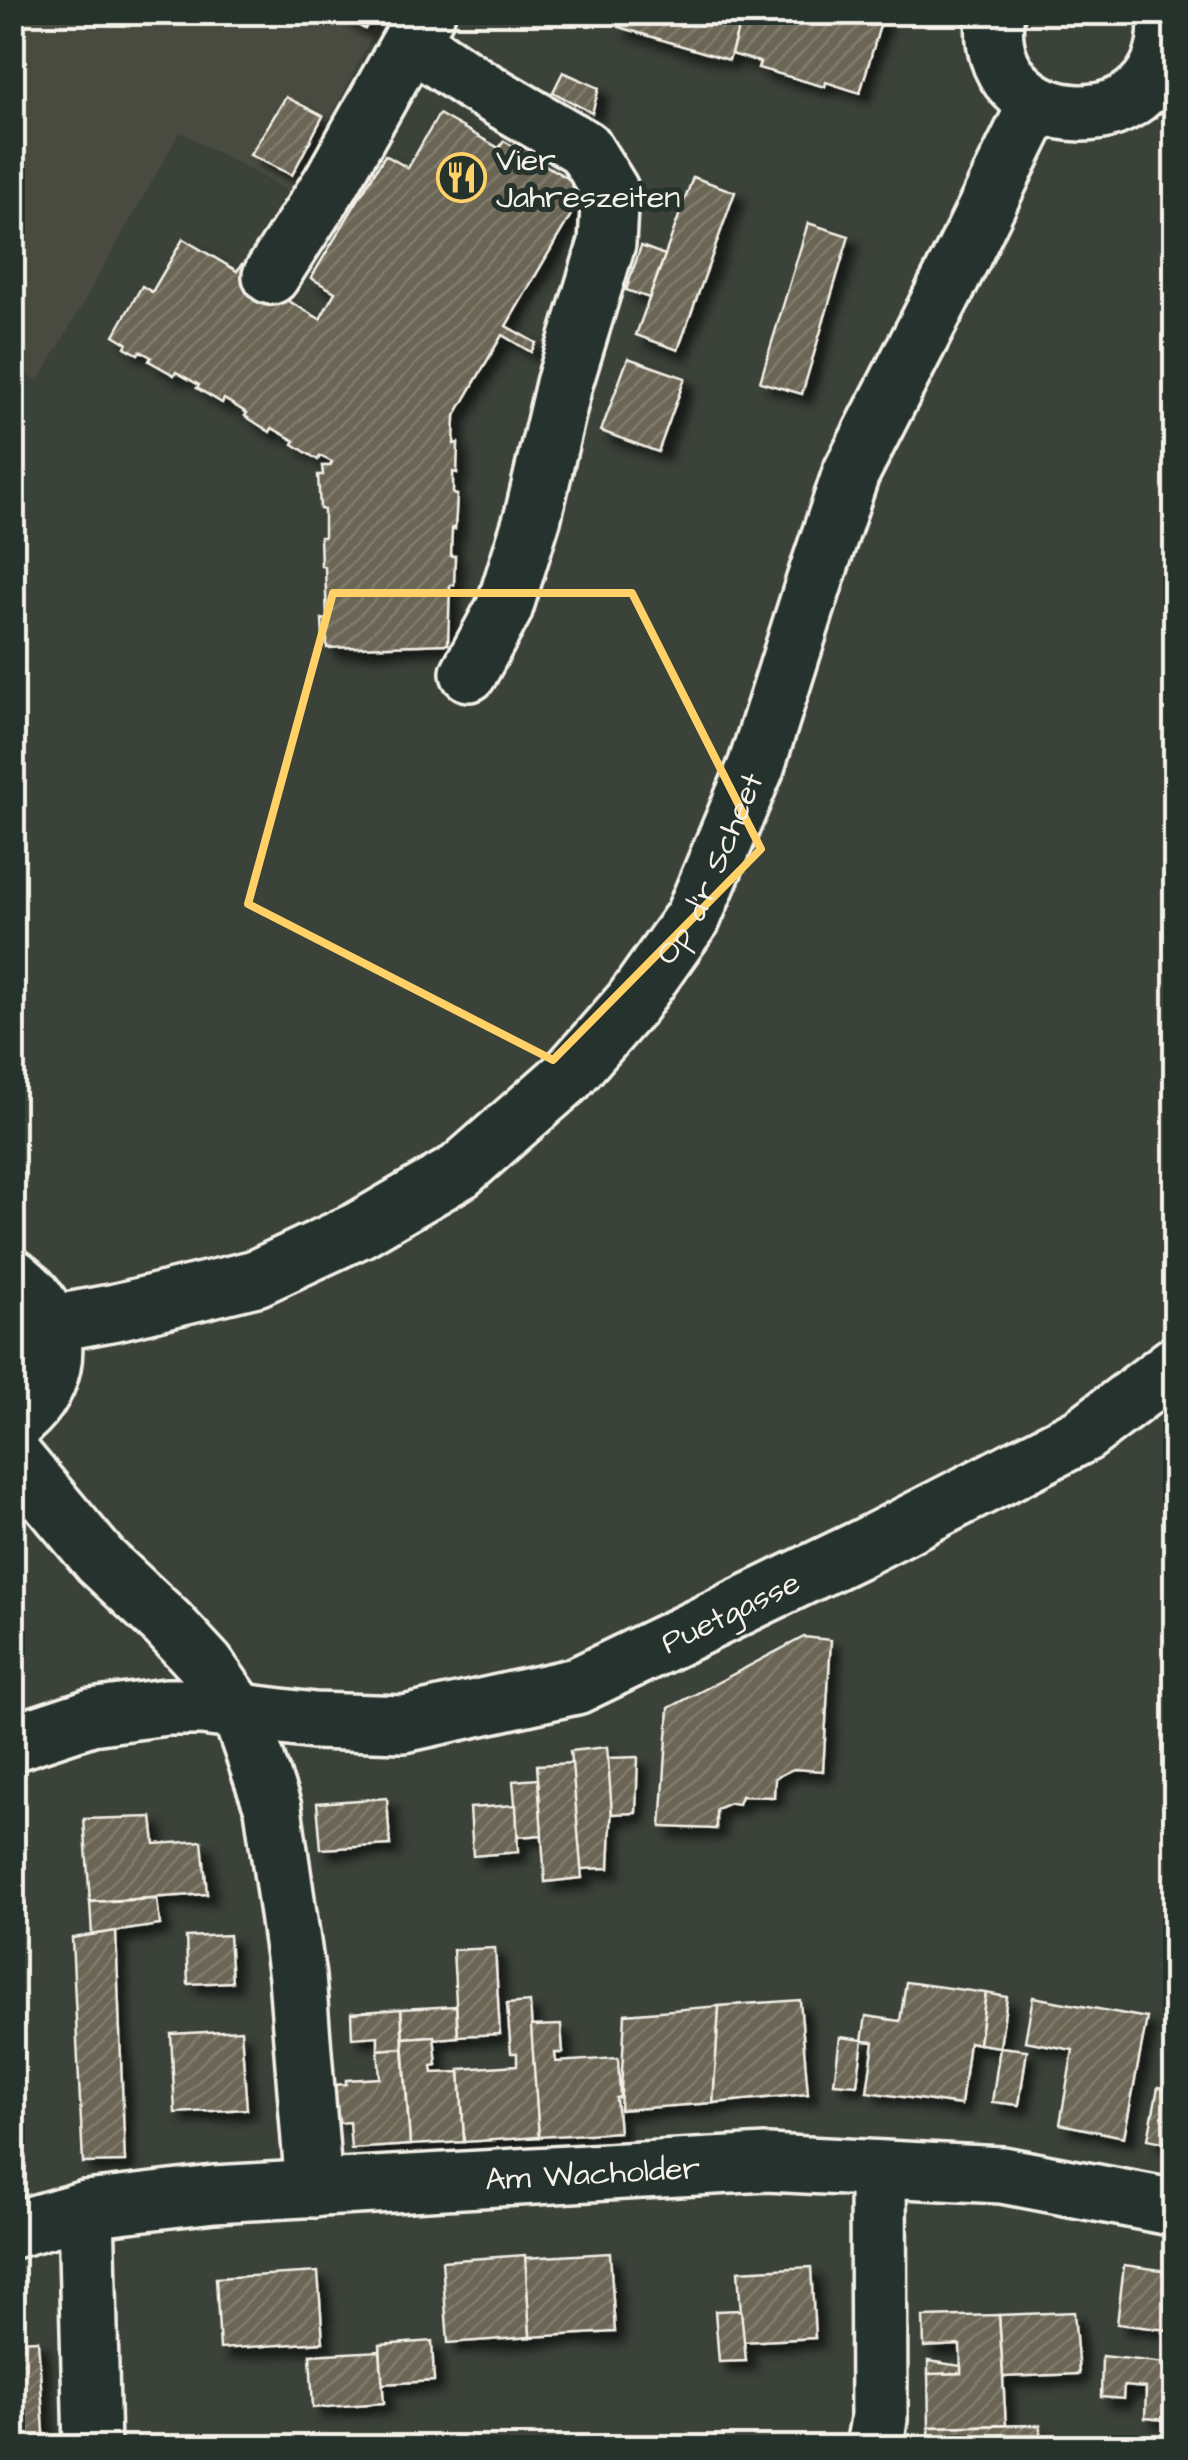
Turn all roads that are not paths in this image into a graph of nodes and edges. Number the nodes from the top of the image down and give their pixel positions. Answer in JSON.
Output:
{"nodes":[{"id":1,"x":996,"y":12,"type":"edge"},
{"id":2,"x":1166,"y":12,"type":"edge"},
{"id":3,"x":419,"y":27,"type":"edge"},
{"id":4,"x":1163,"y":86,"type":"edge"},
{"id":5,"x":1038,"y":103,"type":"junction"},
{"id":6,"x":272,"y":276,"type":"dead end"},
{"id":7,"x":470,"y":674,"type":"dead end"},
{"id":8,"x":12,"y":1276,"type":"edge"},
{"id":9,"x":50,"y":1324,"type":"junction"},
{"id":10,"x":1176,"y":1364,"type":"edge"},
{"id":11,"x":12,"y":1424,"type":"edge"},
{"id":12,"x":12,"y":1455,"type":"edge"},
{"id":13,"x":239,"y":1711,"type":"junction"},
{"id":14,"x":12,"y":1744,"type":"edge"},
{"id":15,"x":878,"y":2169,"type":"junction"},
{"id":16,"x":314,"y":2189,"type":"junction"},
{"id":17,"x":1176,"y":2208,"type":"edge"},
{"id":18,"x":86,"y":2209,"type":"junction"},
{"id":19,"x":12,"y":2230,"type":"edge"},
{"id":20,"x":92,"y":2448,"type":"edge"},
{"id":21,"x":874,"y":2448,"type":"edge"}],
"edges":[{"from":1,"to":5,"type":"street"},
{"from":2,"to":4,"type":"street"},
{"from":3,"to":6,"type":"street"},
{"from":3,"to":7,"type":"street"},
{"from":4,"to":5,"type":"street"},
{"from":5,"to":9,"type":"street","name":"Op d’r Scheet"},
{"from":8,"to":9,"type":"street"},
{"from":9,"to":11,"type":"street"},
{"from":10,"to":13,"type":"street","name":"Puetgasse"},
{"from":12,"to":13,"type":"street"},
{"from":13,"to":14,"type":"street","name":"Puetgasse"},
{"from":13,"to":16,"type":"street"},
{"from":15,"to":16,"type":"street","name":"Am Wacholder"},
{"from":15,"to":17,"type":"street","name":"Am Wacholder"},
{"from":15,"to":21,"type":"street"},
{"from":16,"to":18,"type":"street","name":"Am Wacholder"},
{"from":18,"to":19,"type":"street","name":"Am Wacholder"},
{"from":18,"to":20,"type":"street"}]}
